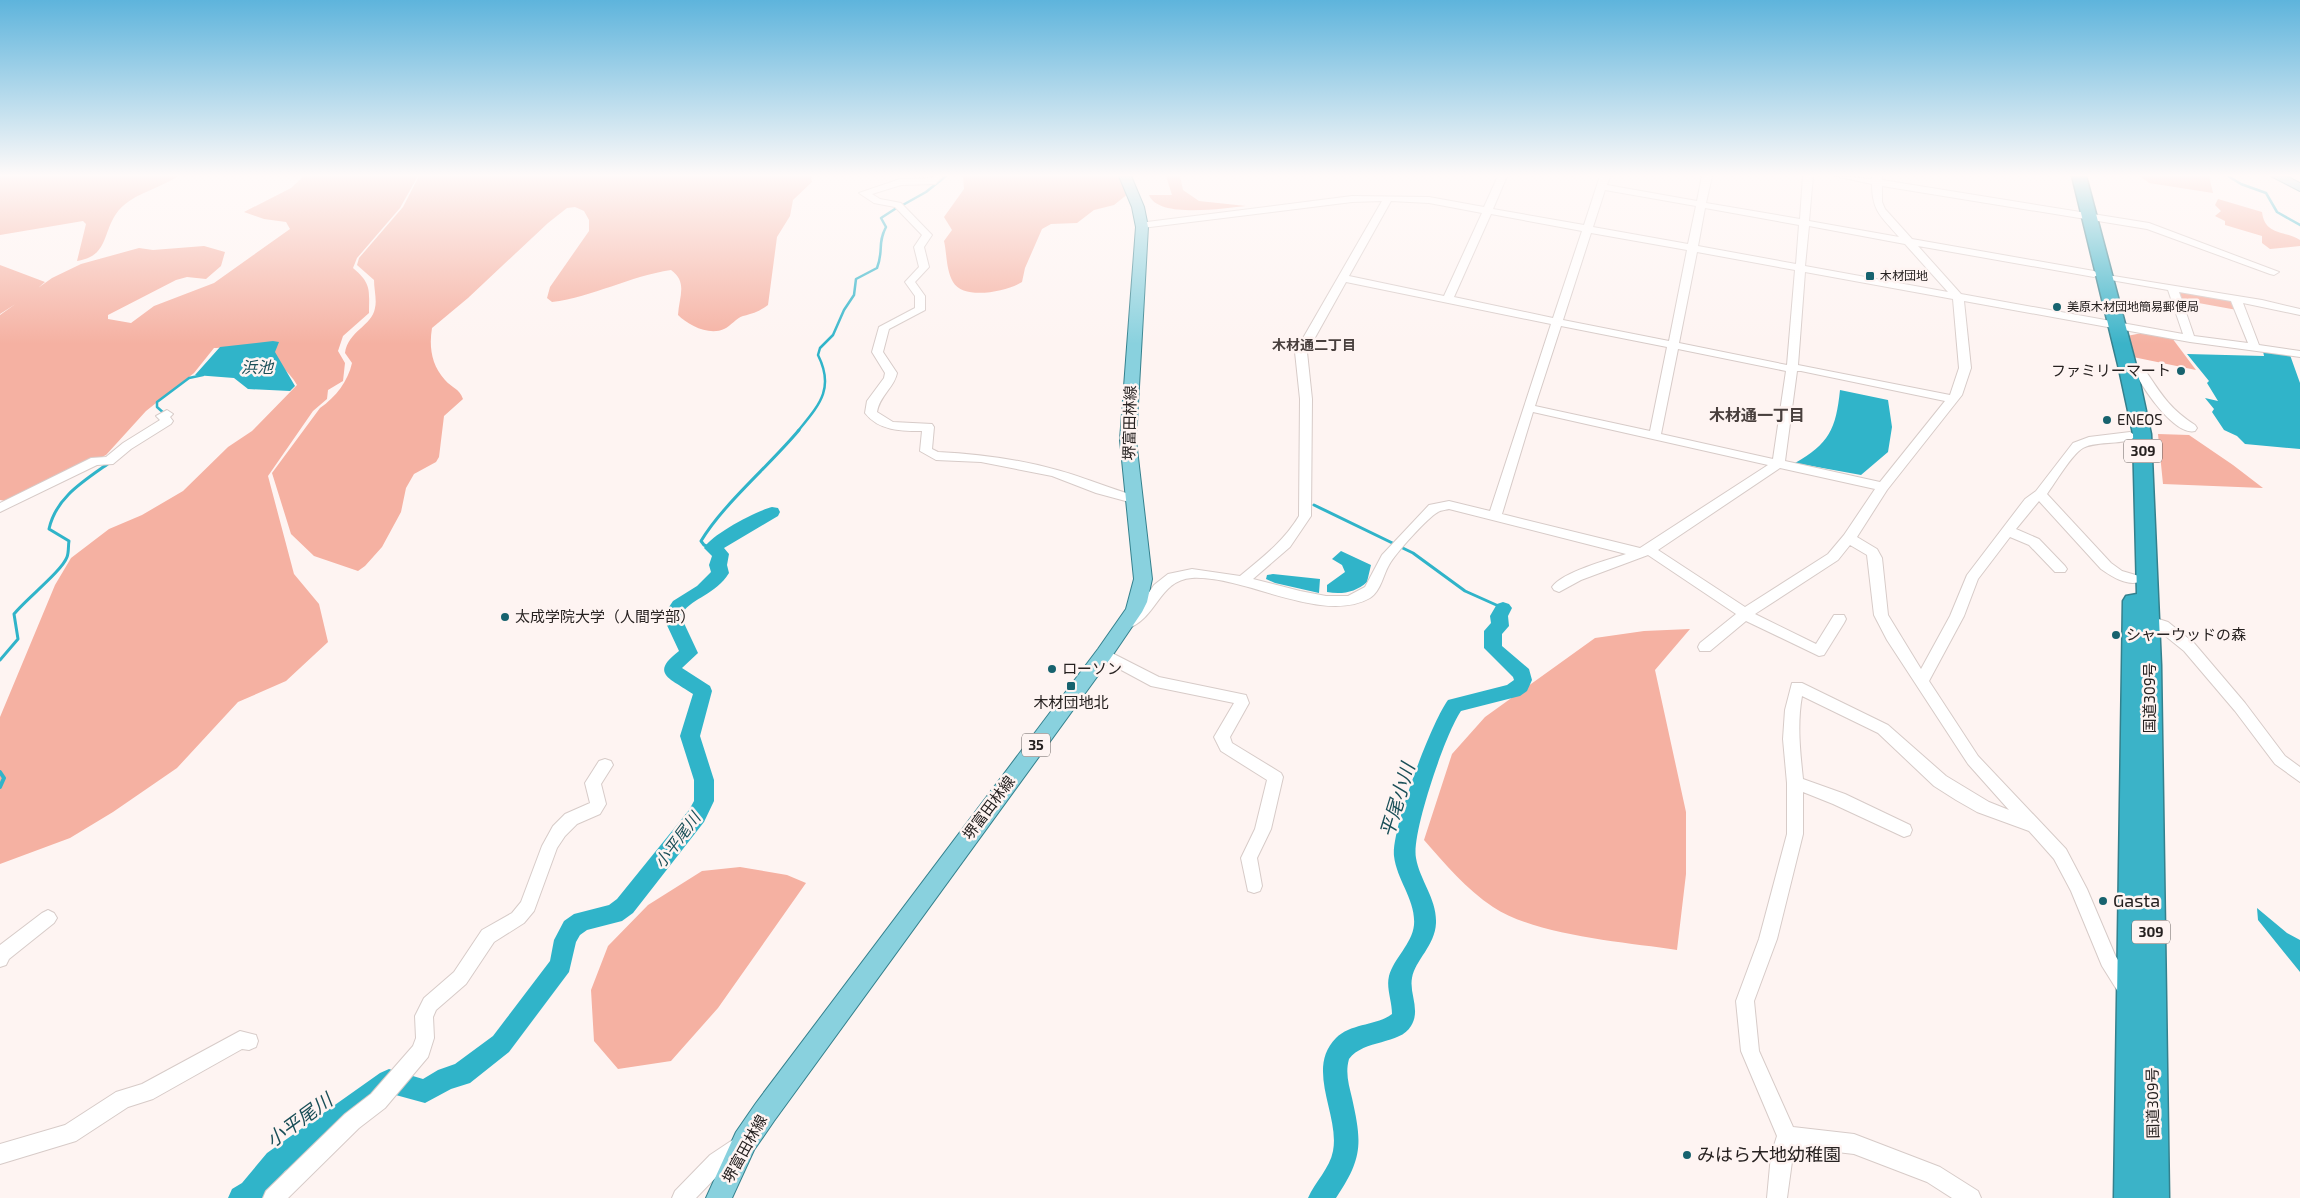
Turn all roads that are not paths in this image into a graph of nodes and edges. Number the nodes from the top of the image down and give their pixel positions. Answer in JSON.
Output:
{"nodes":[{"id":1,"x":925,"y":232,"type":"edge"},
{"id":2,"x":1142,"y":232,"type":"edge"},
{"id":3,"x":1369,"y":232,"type":"edge"},
{"id":4,"x":1478,"y":232,"type":"edge"},
{"id":5,"x":1587,"y":232,"type":"edge"},
{"id":6,"x":1609,"y":232,"type":"edge"},
{"id":7,"x":1696,"y":232,"type":"edge"},
{"id":8,"x":1803,"y":232,"type":"edge"},
{"id":9,"x":1859,"y":232,"type":"edge"},
{"id":10,"x":1901,"y":232,"type":"edge"},
{"id":11,"x":2089,"y":232,"type":"edge"},
{"id":12,"x":2165,"y":232,"type":"edge"},
{"id":13,"x":1909,"y":241,"type":"junction"},
{"id":14,"x":1693,"y":248,"type":"junction"},
{"id":15,"x":1800,"y":268,"type":"junction"},
{"id":16,"x":2274,"y":272,"type":"dead end"},
{"id":17,"x":2099,"y":275,"type":"junction"},
{"id":18,"x":1343,"y":278,"type":"junction"},
{"id":19,"x":2173,"y":288,"type":"junction"},
{"id":20,"x":1958,"y":297,"type":"junction"},
{"id":21,"x":2236,"y":298,"type":"junction"},
{"id":22,"x":1448,"y":299,"type":"junction"},
{"id":23,"x":2300,"y":312,"type":"edge"},
{"id":24,"x":1558,"y":322,"type":"junction"},
{"id":25,"x":2112,"y":325,"type":"junction"},
{"id":26,"x":2190,"y":339,"type":"junction"},
{"id":27,"x":1673,"y":345,"type":"junction"},
{"id":28,"x":2255,"y":348,"type":"junction"},
{"id":29,"x":2300,"y":354,"type":"edge"},
{"id":30,"x":1792,"y":368,"type":"junction"},
{"id":31,"x":2128,"y":369,"type":"junction"},
{"id":32,"x":1952,"y":399,"type":"junction"},
{"id":33,"x":1529,"y":408,"type":"junction"},
{"id":34,"x":167,"y":414,"type":"dead end"},
{"id":35,"x":2190,"y":428,"type":"dead end"},
{"id":36,"x":1655,"y":436,"type":"junction"},
{"id":37,"x":2130,"y":436,"type":"junction"},
{"id":38,"x":1778,"y":464,"type":"junction"},
{"id":39,"x":1883,"y":487,"type":"junction"},
{"id":40,"x":2040,"y":494,"type":"junction"},
{"id":41,"x":1134,"y":498,"type":"junction"},
{"id":42,"x":0,"y":508,"type":"edge"},
{"id":43,"x":1305,"y":516,"type":"joint"},
{"id":44,"x":1495,"y":516,"type":"junction"},
{"id":45,"x":2008,"y":531,"type":"junction"},
{"id":46,"x":1849,"y":538,"type":"junction"},
{"id":47,"x":1645,"y":552,"type":"junction"},
{"id":48,"x":2060,"y":569,"type":"dead end"},
{"id":49,"x":2134,"y":579,"type":"junction"},
{"id":50,"x":1241,"y":582,"type":"junction"},
{"id":51,"x":1559,"y":587,"type":"dead end"},
{"id":52,"x":1745,"y":614,"type":"junction"},
{"id":53,"x":1839,"y":619,"type":"dead end"},
{"id":54,"x":2142,"y":619,"type":"junction"},
{"id":55,"x":1126,"y":624,"type":"junction"},
{"id":56,"x":1705,"y":647,"type":"dead end"},
{"id":57,"x":1104,"y":654,"type":"junction"},
{"id":58,"x":1921,"y":682,"type":"junction"},
{"id":59,"x":605,"y":765,"type":"dead end"},
{"id":60,"x":2300,"y":776,"type":"edge"},
{"id":61,"x":1795,"y":782,"type":"junction"},
{"id":62,"x":2036,"y":827,"type":"junction"},
{"id":63,"x":1904,"y":830,"type":"dead end"},
{"id":64,"x":1254,"y":886,"type":"dead end"},
{"id":65,"x":48,"y":918,"type":"dead end"},
{"id":66,"x":1,"y":954,"type":"edge"},
{"id":67,"x":2132,"y":997,"type":"junction"},
{"id":68,"x":249,"y":1040,"type":"dead end"},
{"id":69,"x":69,"y":1134,"type":"junction"},
{"id":70,"x":1787,"y":1136,"type":"junction"},
{"id":71,"x":745,"y":1141,"type":"junction"},
{"id":72,"x":0,"y":1146,"type":"edge"},
{"id":73,"x":0,"y":1154,"type":"edge"},
{"id":74,"x":273,"y":1198,"type":"edge"},
{"id":75,"x":682,"y":1198,"type":"edge"},
{"id":76,"x":719,"y":1198,"type":"edge"},
{"id":77,"x":1777,"y":1198,"type":"edge"},
{"id":78,"x":1971,"y":1198,"type":"edge"},
{"id":79,"x":2130,"y":1198,"type":"edge"},
{"id":80,"x":2152,"y":1198,"type":"edge"}],
"edges":[{"from":1,"to":41,"type":"street"},
{"from":2,"to":41,"type":"main road","name":"堺富田林線","number":"35"},
{"from":3,"to":18,"type":"street"},
{"from":4,"to":22,"type":"street"},
{"from":5,"to":24,"type":"street"},
{"from":6,"to":14,"type":"street"},
{"from":7,"to":14,"type":"street"},
{"from":8,"to":15,"type":"street"},
{"from":9,"to":13,"type":"street"},
{"from":10,"to":13,"type":"street"},
{"from":11,"to":17,"type":"highway","name":"国道309号","number":"309"},
{"from":12,"to":16,"type":"street"},
{"from":13,"to":17,"type":"street"},
{"from":13,"to":20,"type":"street"},
{"from":14,"to":15,"type":"street"},
{"from":14,"to":27,"type":"street"},
{"from":15,"to":20,"type":"street"},
{"from":15,"to":30,"type":"street"},
{"from":17,"to":19,"type":"street"},
{"from":17,"to":25,"type":"highway","name":"国道309号","number":"309"},
{"from":18,"to":22,"type":"street"},
{"from":18,"to":43,"type":"street"},
{"from":19,"to":21,"type":"street"},
{"from":19,"to":26,"type":"street"},
{"from":20,"to":25,"type":"street"},
{"from":20,"to":32,"type":"street"},
{"from":21,"to":23,"type":"street"},
{"from":21,"to":28,"type":"street"},
{"from":22,"to":24,"type":"street"},
{"from":24,"to":27,"type":"street"},
{"from":24,"to":33,"type":"street"},
{"from":25,"to":26,"type":"street"},
{"from":25,"to":31,"type":"highway","name":"国道309号","number":"309"},
{"from":25,"to":37,"type":"highway","name":"国道309号","number":"309"},
{"from":26,"to":28,"type":"street"},
{"from":27,"to":30,"type":"street"},
{"from":27,"to":36,"type":"street"},
{"from":28,"to":29,"type":"street"},
{"from":30,"to":32,"type":"street"},
{"from":30,"to":38,"type":"street"},
{"from":31,"to":35,"type":"street"},
{"from":31,"to":54,"type":"highway","name":"国道309号","number":"309"},
{"from":32,"to":39,"type":"street"},
{"from":33,"to":36,"type":"street"},
{"from":33,"to":44,"type":"street"},
{"from":34,"to":42,"type":"street"},
{"from":36,"to":38,"type":"street"},
{"from":37,"to":40,"type":"street"},
{"from":37,"to":49,"type":"highway","name":"国道309号","number":"309"},
{"from":38,"to":39,"type":"street"},
{"from":38,"to":47,"type":"street"},
{"from":39,"to":46,"type":"street"},
{"from":40,"to":45,"type":"street"},
{"from":40,"to":49,"type":"street"},
{"from":41,"to":55,"type":"main road","name":"堺富田林線","number":"35"},
{"from":43,"to":50,"type":"street"},
{"from":44,"to":47,"type":"street"},
{"from":44,"to":50,"type":"street"},
{"from":45,"to":48,"type":"street"},
{"from":45,"to":58,"type":"street"},
{"from":46,"to":52,"type":"street"},
{"from":46,"to":58,"type":"street"},
{"from":47,"to":51,"type":"street"},
{"from":47,"to":52,"type":"street"},
{"from":49,"to":54,"type":"highway","name":"国道309号","number":"309"},
{"from":50,"to":55,"type":"street"},
{"from":52,"to":53,"type":"street"},
{"from":52,"to":56,"type":"street"},
{"from":54,"to":60,"type":"street"},
{"from":54,"to":67,"type":"highway","name":"国道309号","number":"309"},
{"from":54,"to":80,"type":"highway","name":"国道309号","number":"309"},
{"from":55,"to":57,"type":"main road","name":"堺富田林線","number":"35"},
{"from":57,"to":64,"type":"street"},
{"from":57,"to":71,"type":"main road","name":"堺富田林線","number":"35"},
{"from":58,"to":62,"type":"street"},
{"from":59,"to":74,"type":"street"},
{"from":61,"to":62,"type":"street"},
{"from":61,"to":63,"type":"street"},
{"from":61,"to":70,"type":"street"},
{"from":62,"to":67,"type":"street"},
{"from":65,"to":66,"type":"street"},
{"from":67,"to":79,"type":"highway","name":"国道309号","number":"309"},
{"from":68,"to":69,"type":"street"},
{"from":69,"to":72,"type":"street"},
{"from":69,"to":73,"type":"street"},
{"from":70,"to":77,"type":"street"},
{"from":70,"to":78,"type":"street"},
{"from":71,"to":75,"type":"street"},
{"from":71,"to":76,"type":"main road","name":"堺富田林線","number":"35"}]}
